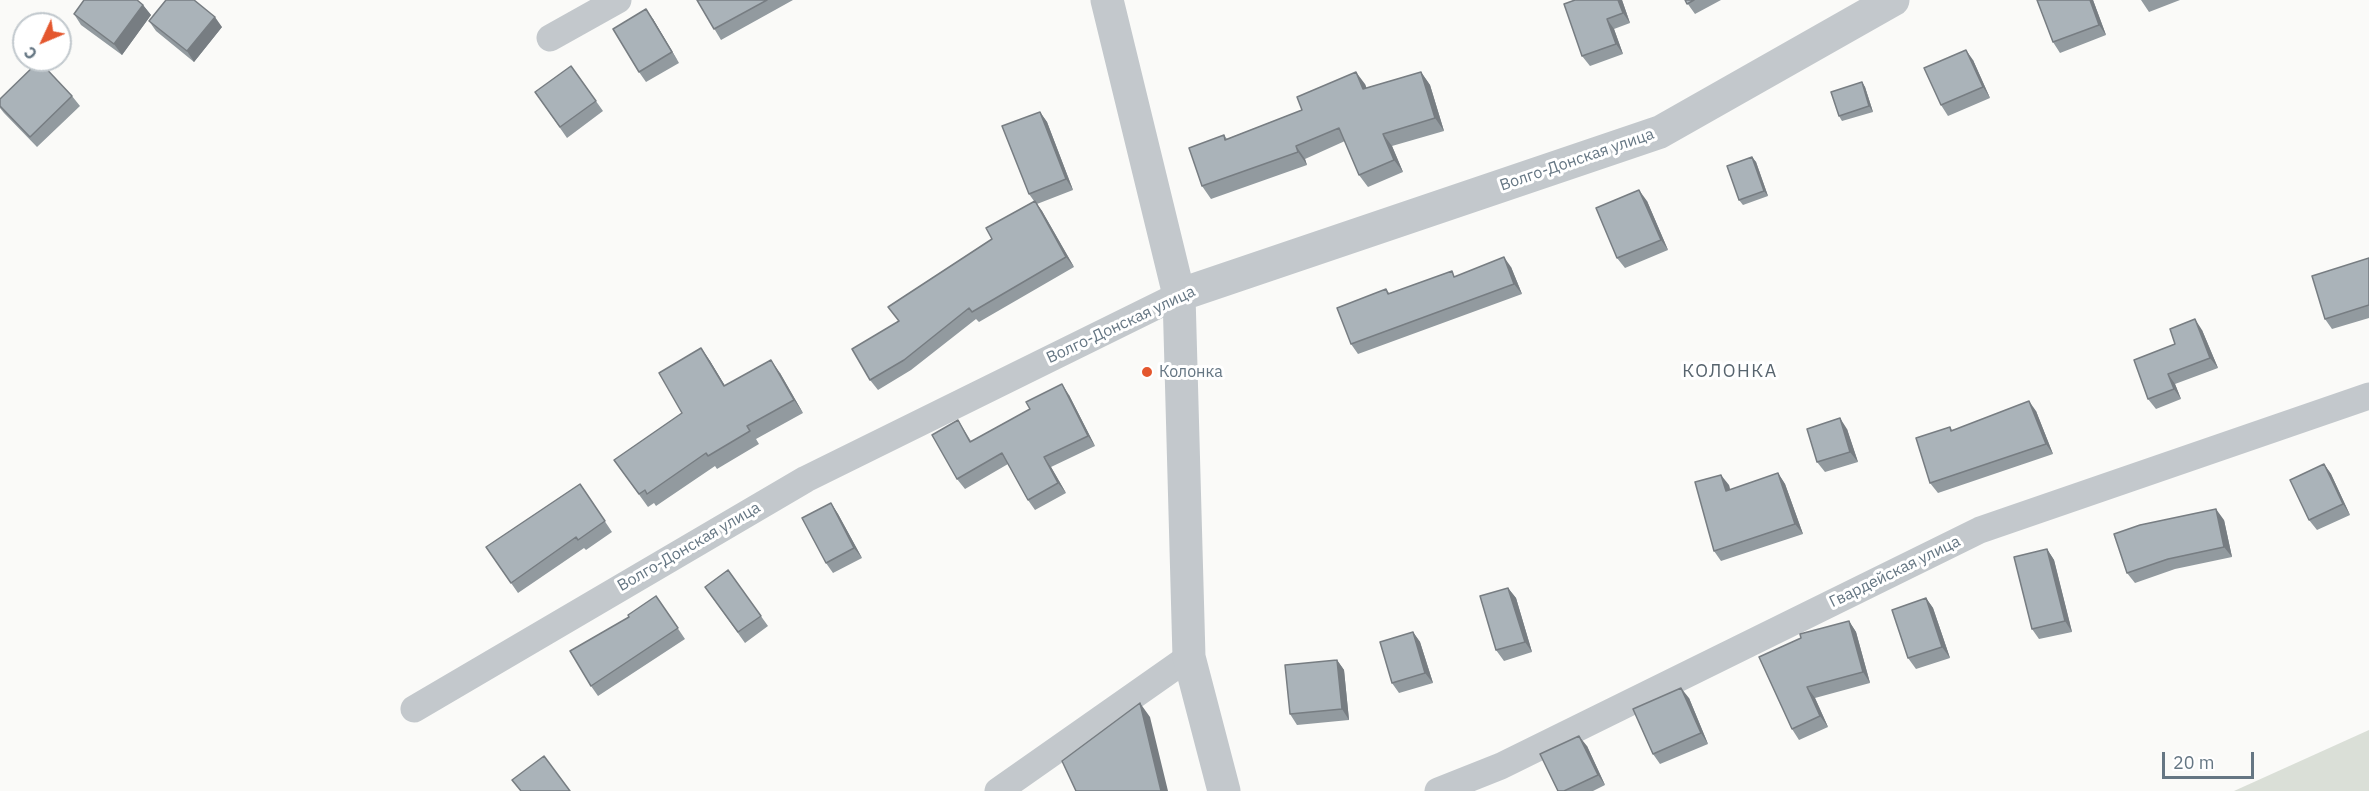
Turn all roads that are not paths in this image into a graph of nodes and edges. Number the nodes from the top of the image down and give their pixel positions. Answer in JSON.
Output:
{"nodes":[{"id":1,"x":618,"y":0,"type":"edge"},
{"id":2,"x":1107,"y":0,"type":"edge"},
{"id":3,"x":1893,"y":0,"type":"edge"},
{"id":4,"x":550,"y":38,"type":"dead end"},
{"id":5,"x":1179,"y":295,"type":"junction"},
{"id":6,"x":2369,"y":396,"type":"edge"},
{"id":7,"x":1189,"y":657,"type":"junction"},
{"id":8,"x":414,"y":709,"type":"dead end"},
{"id":9,"x":998,"y":791,"type":"edge"},
{"id":10,"x":1224,"y":791,"type":"edge"},
{"id":11,"x":1438,"y":791,"type":"edge"}],
"edges":[{"from":1,"to":4,"type":"street"},
{"from":2,"to":5,"type":"street"},
{"from":3,"to":5,"type":"street","name":"Волго-Донская улица"},
{"from":5,"to":7,"type":"street"},
{"from":5,"to":8,"type":"street","name":"Волго-Донская улица"},
{"from":6,"to":11,"type":"street","name":"Гвардейская улица"},
{"from":7,"to":9,"type":"street"},
{"from":7,"to":10,"type":"street"}]}
